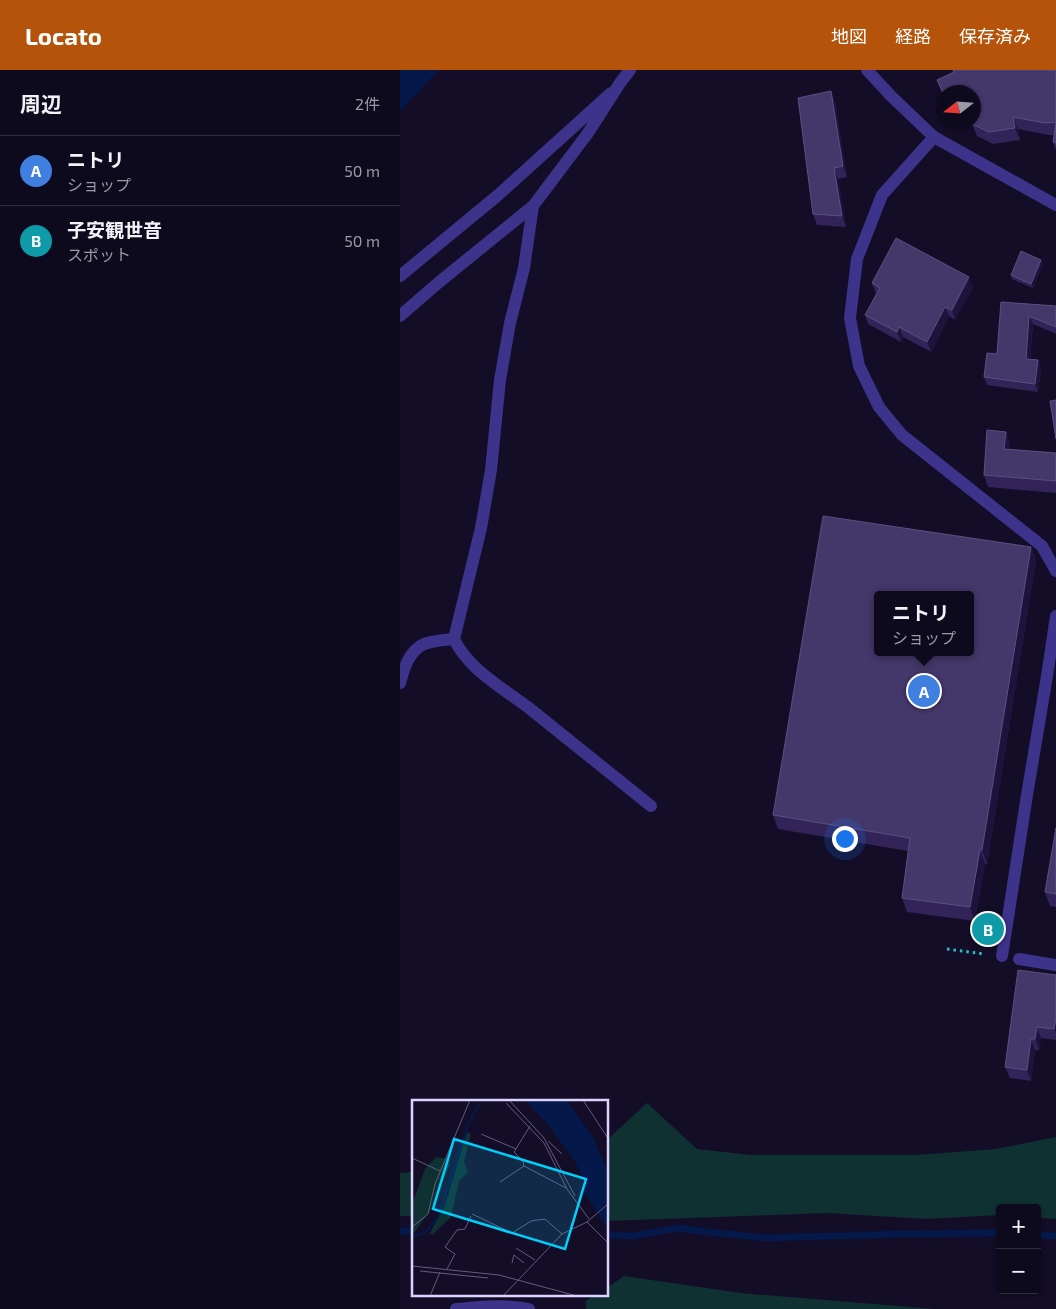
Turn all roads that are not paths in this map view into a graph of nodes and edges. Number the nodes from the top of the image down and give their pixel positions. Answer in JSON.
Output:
{"nodes":[{"id":1,"x":630,"y":70,"type":"edge"},
{"id":2,"x":867,"y":70,"type":"edge"},
{"id":3,"x":616,"y":88,"type":"junction"},
{"id":4,"x":934,"y":137,"type":"junction"},
{"id":5,"x":1056,"y":205,"type":"edge"},
{"id":6,"x":533,"y":206,"type":"junction"},
{"id":7,"x":400,"y":276,"type":"edge"},
{"id":8,"x":400,"y":316,"type":"edge"},
{"id":9,"x":1056,"y":571,"type":"edge"},
{"id":10,"x":1056,"y":616,"type":"edge"},
{"id":11,"x":454,"y":639,"type":"junction"},
{"id":12,"x":400,"y":683,"type":"edge"},
{"id":13,"x":651,"y":806,"type":"dead end"},
{"id":14,"x":1002,"y":956,"type":"road end"},
{"id":15,"x":1019,"y":959,"type":"dead end"},
{"id":16,"x":1056,"y":965,"type":"edge"},
{"id":17,"x":456,"y":1309,"type":"edge"},
{"id":18,"x":529,"y":1309,"type":"edge"}],
"edges":[{"from":1,"to":3,"type":"street"},
{"from":2,"to":4,"type":"street"},
{"from":3,"to":6,"type":"street"},
{"from":3,"to":7,"type":"street"},
{"from":4,"to":5,"type":"street"},
{"from":4,"to":9,"type":"street"},
{"from":6,"to":8,"type":"street"},
{"from":6,"to":11,"type":"street"},
{"from":10,"to":14,"type":"street"},
{"from":11,"to":12,"type":"street"},
{"from":11,"to":13,"type":"street"},
{"from":15,"to":16,"type":"street"},
{"from":17,"to":18,"type":"street"}]}
